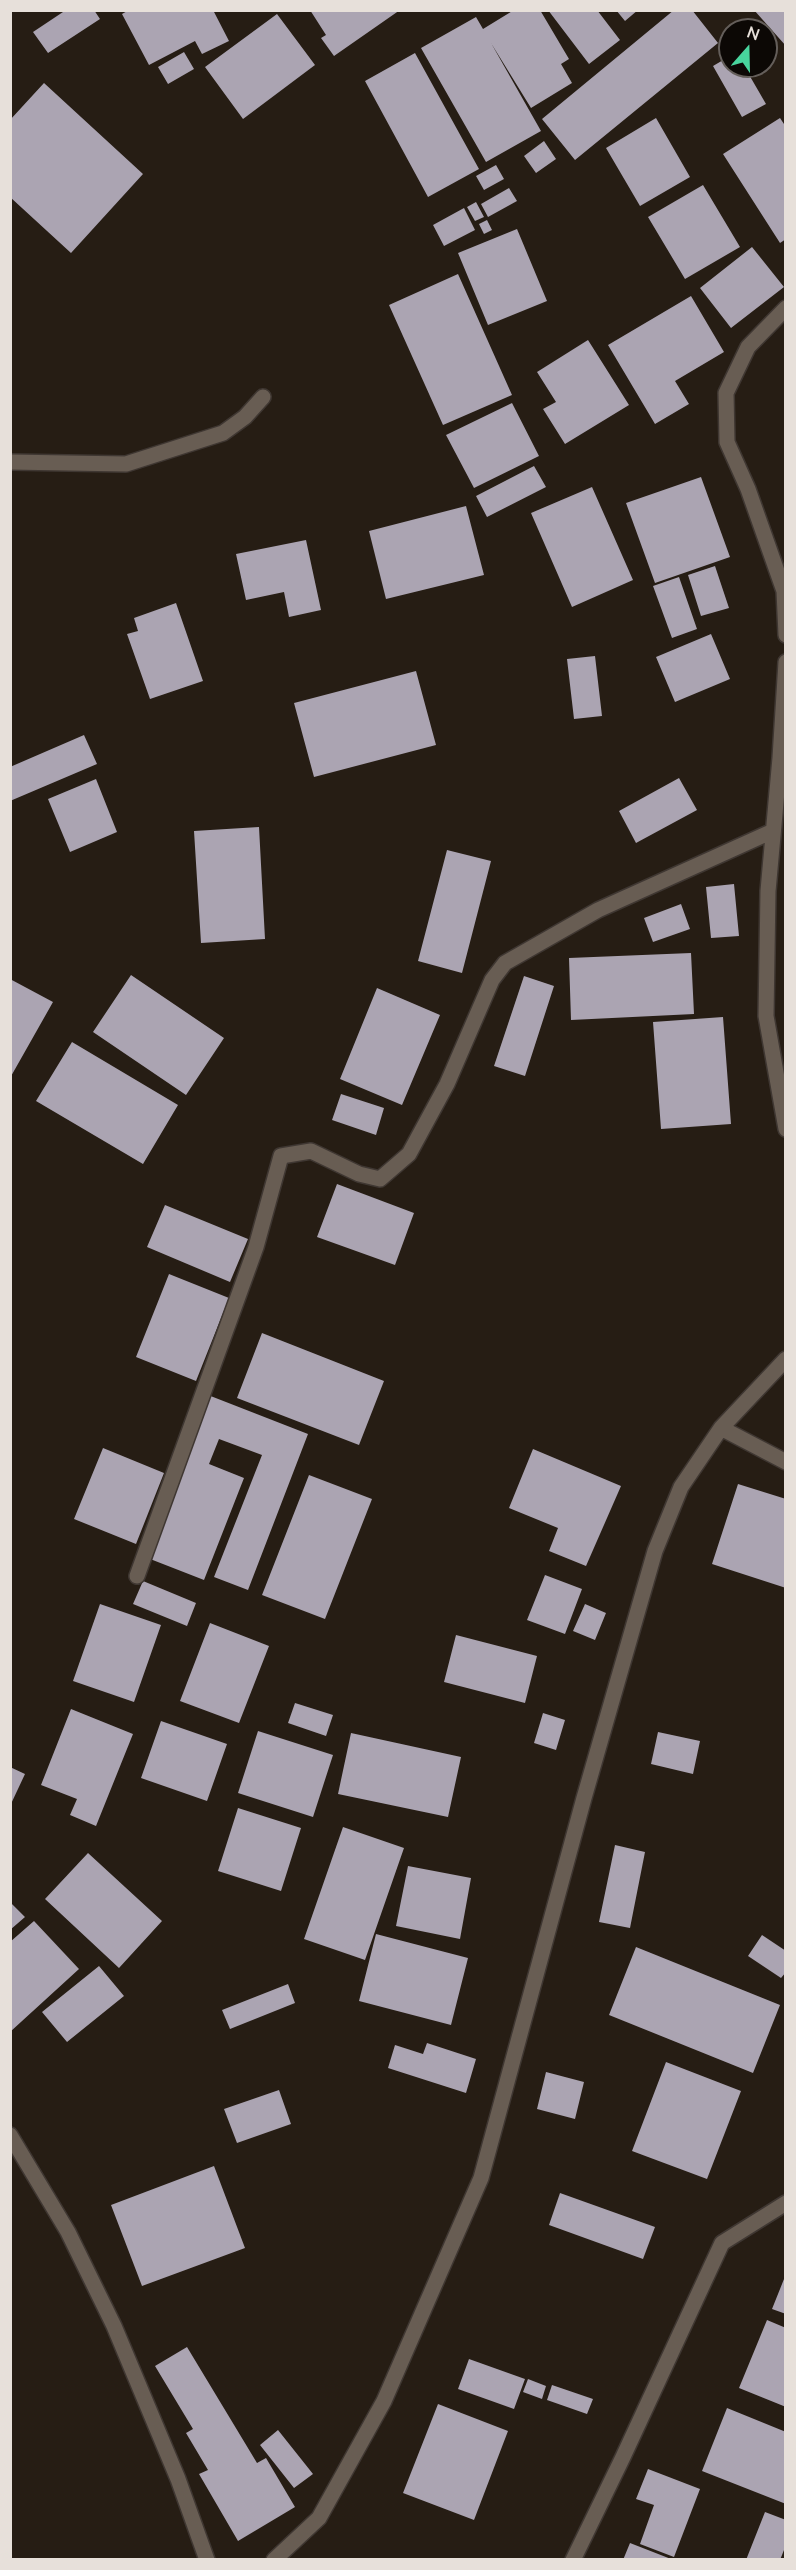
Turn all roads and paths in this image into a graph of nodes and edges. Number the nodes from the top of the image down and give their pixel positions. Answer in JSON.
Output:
{"nodes":[{"id":1,"x":786,"y":308,"type":"edge"},
{"id":2,"x":263,"y":397,"type":"dead end"},
{"id":3,"x":10,"y":462,"type":"edge"},
{"id":4,"x":786,"y":635,"type":"edge"},
{"id":5,"x":786,"y":662,"type":"edge"},
{"id":6,"x":784,"y":716,"type":"edge"},
{"id":7,"x":774,"y":831,"type":"junction"},
{"id":8,"x":786,"y":1129,"type":"edge"},
{"id":9,"x":786,"y":1359,"type":"edge"},
{"id":10,"x":721,"y":1428,"type":"junction"},
{"id":11,"x":786,"y":1462,"type":"edge"},
{"id":12,"x":136,"y":1576,"type":"dead end"},
{"id":13,"x":10,"y":2135,"type":"edge"},
{"id":14,"x":786,"y":2203,"type":"edge"},
{"id":15,"x":279,"y":2558,"type":"edge"},
{"id":16,"x":207,"y":2559,"type":"edge"},
{"id":17,"x":573,"y":2559,"type":"edge"}],
"edges":[{"from":1,"to":4,"type":"street"},
{"from":2,"to":3,"type":"street"},
{"from":5,"to":6,"type":"street"},
{"from":6,"to":7,"type":"street"},
{"from":7,"to":8,"type":"street"},
{"from":7,"to":12,"type":"street"},
{"from":9,"to":10,"type":"street"},
{"from":10,"to":11,"type":"street"},
{"from":10,"to":15,"type":"street"},
{"from":13,"to":16,"type":"street"},
{"from":14,"to":17,"type":"street"}]}
